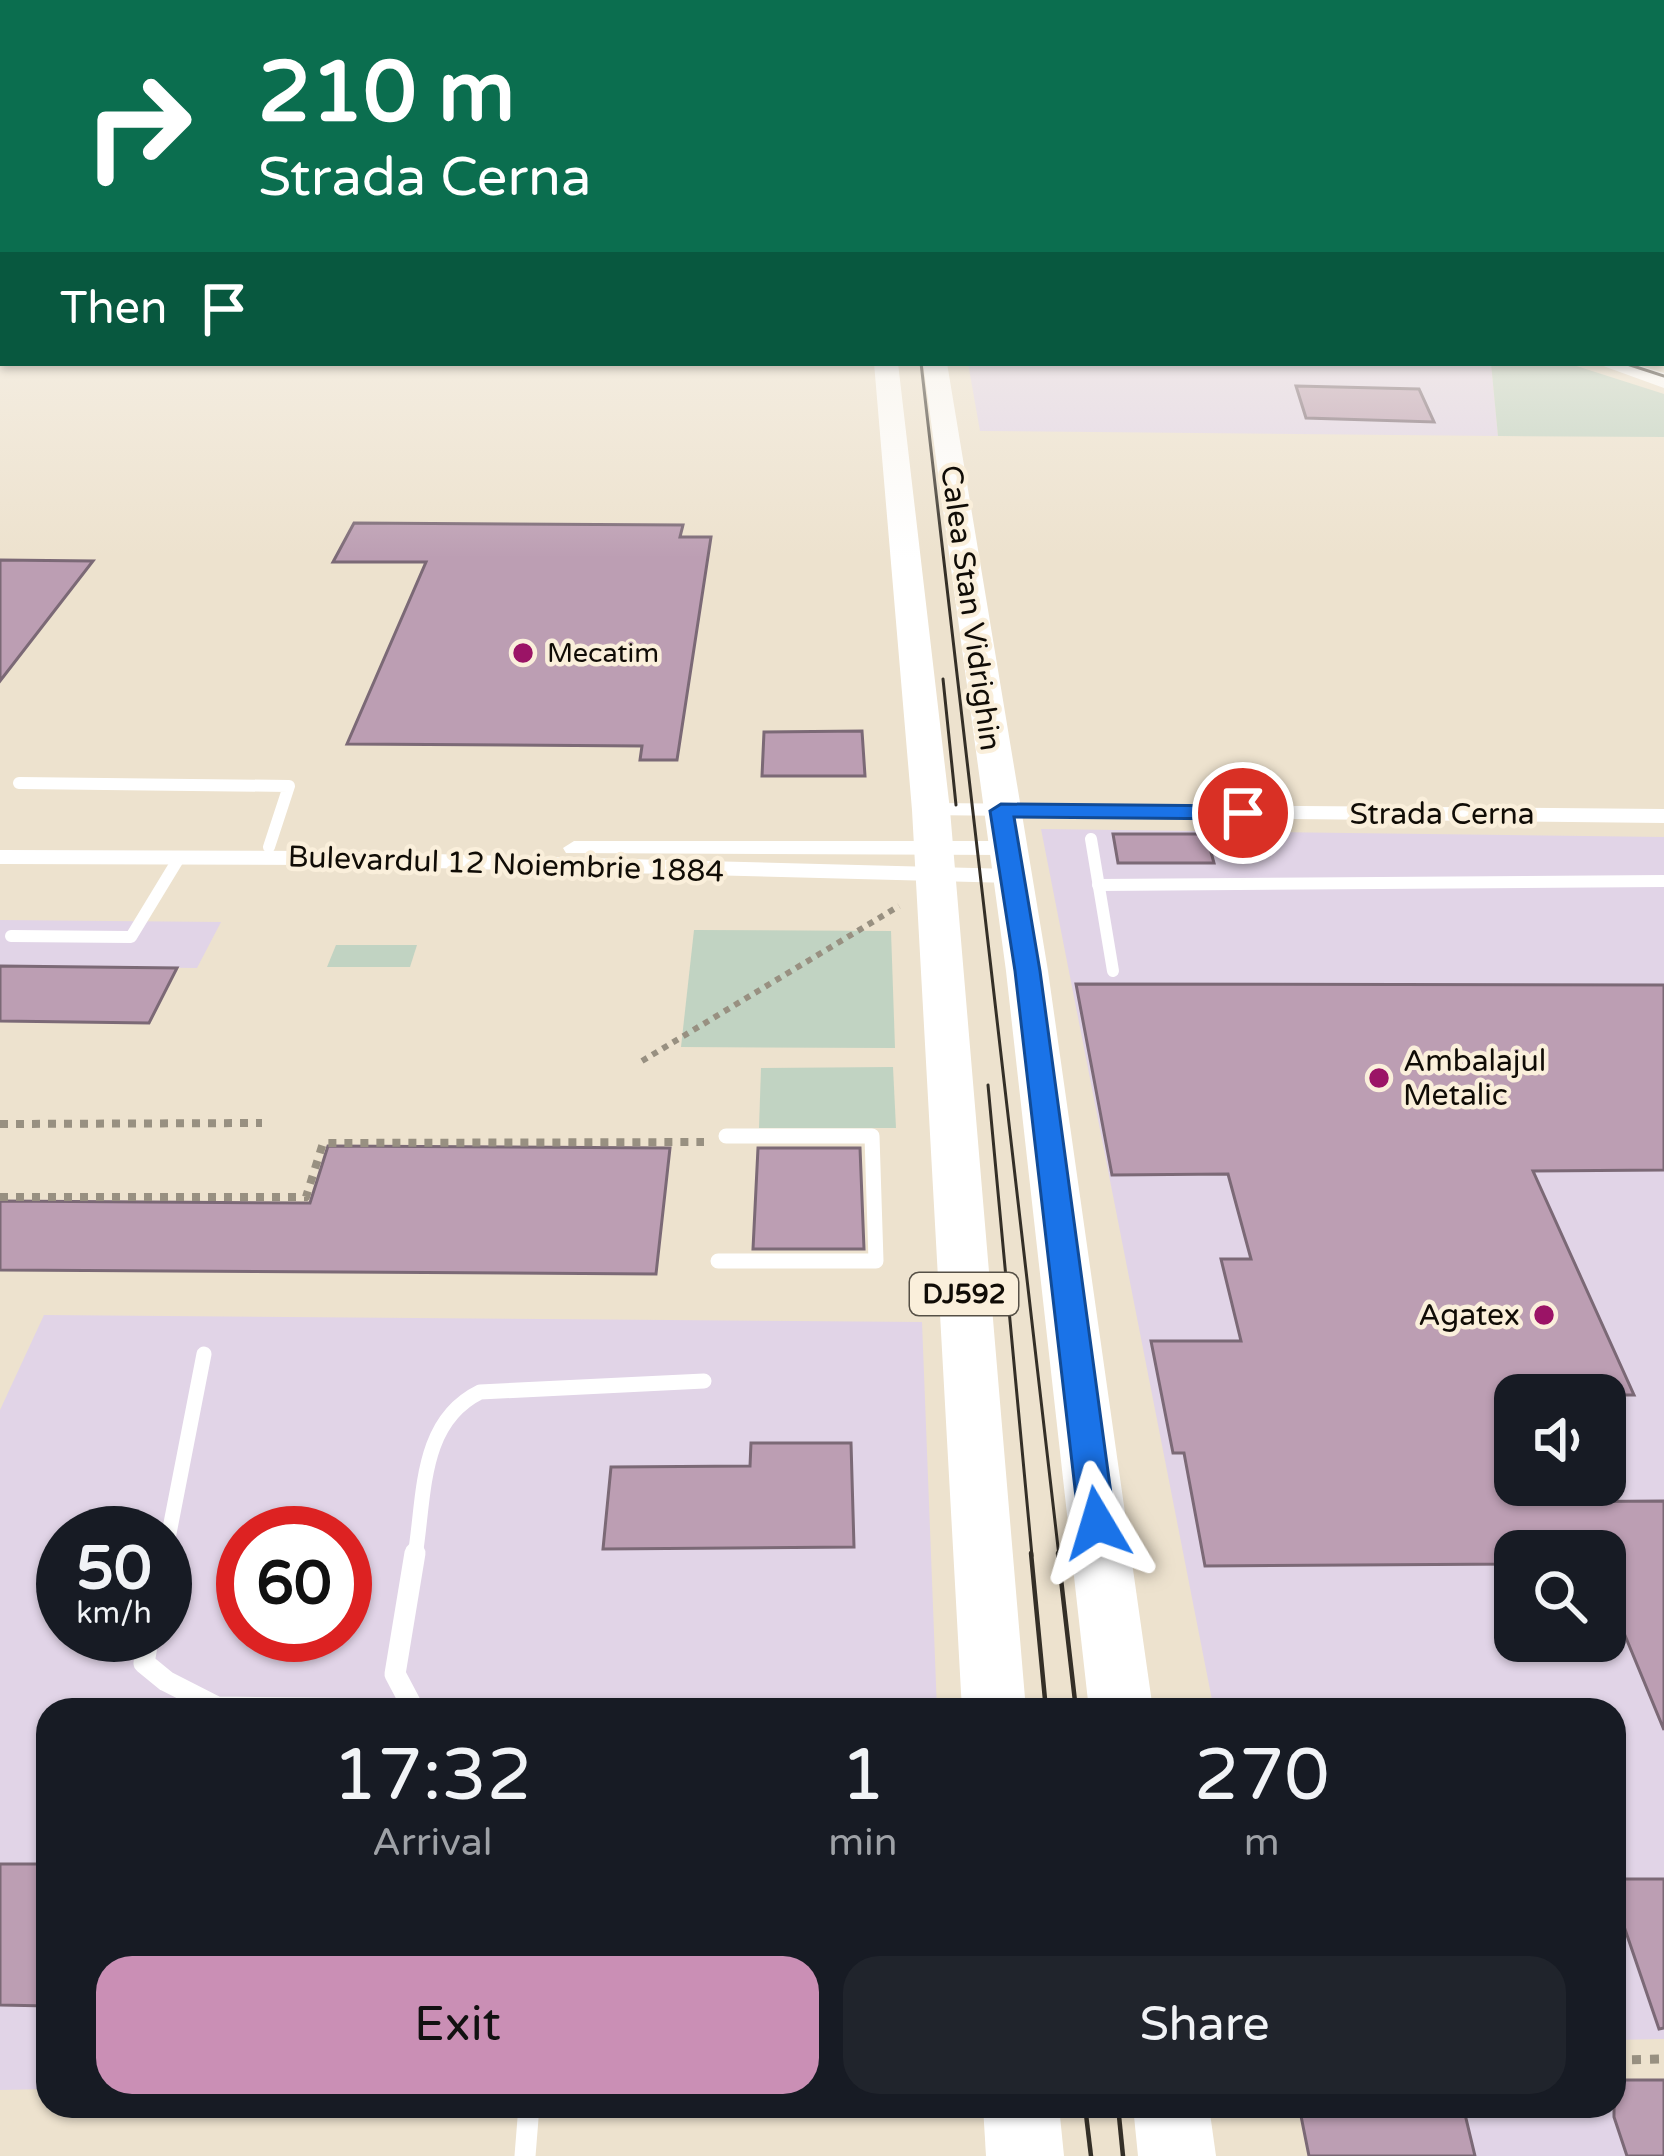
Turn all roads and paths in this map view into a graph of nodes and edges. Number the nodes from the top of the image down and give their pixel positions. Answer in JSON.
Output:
{"nodes":[{"id":1,"x":886,"y":366,"type":"edge"},
{"id":2,"x":935,"y":366,"type":"edge"},
{"id":3,"x":1616,"y":366,"type":"edge"},
{"id":4,"x":1664,"y":381,"type":"edge"},
{"id":5,"x":19,"y":783,"type":"dead end"},
{"id":6,"x":1664,"y":816,"type":"edge"},
{"id":7,"x":1091,"y":839,"type":"dead end"},
{"id":8,"x":1007,"y":845,"type":"junction"},
{"id":9,"x":0,"y":846,"type":"edge"},
{"id":10,"x":269,"y":847,"type":"junction"},
{"id":11,"x":0,"y":857,"type":"edge"},
{"id":12,"x":179,"y":858,"type":"junction"},
{"id":13,"x":924,"y":861,"type":"junction"},
{"id":14,"x":1664,"y":881,"type":"edge"},
{"id":15,"x":1098,"y":885,"type":"junction"},
{"id":16,"x":11,"y":936,"type":"dead end"},
{"id":17,"x":1113,"y":971,"type":"dead end"},
{"id":18,"x":642,"y":1061,"type":"dead end"},
{"id":19,"x":262,"y":1123,"type":"dead end"},
{"id":20,"x":0,"y":1124,"type":"edge"},
{"id":21,"x":726,"y":1139,"type":"joint"},
{"id":22,"x":0,"y":1197,"type":"edge"},
{"id":23,"x":718,"y":1262,"type":"dead end"},
{"id":24,"x":204,"y":1354,"type":"dead end"},
{"id":25,"x":704,"y":1381,"type":"dead end"},
{"id":26,"x":174,"y":1506,"type":"edge"},
{"id":27,"x":144,"y":1662,"type":"edge"},
{"id":28,"x":199,"y":1698,"type":"edge"},
{"id":29,"x":407,"y":1698,"type":"edge"},
{"id":30,"x":993,"y":1698,"type":"edge"},
{"id":31,"x":1119,"y":1698,"type":"edge"},
{"id":32,"x":1626,"y":2060,"type":"edge"},
{"id":33,"x":1664,"y":2060,"type":"edge"},
{"id":34,"x":528,"y":2118,"type":"edge"},
{"id":35,"x":1023,"y":2118,"type":"edge"},
{"id":36,"x":1172,"y":2118,"type":"edge"},
{"id":37,"x":525,"y":2156,"type":"edge"},
{"id":38,"x":1025,"y":2156,"type":"edge"},
{"id":39,"x":1177,"y":2156,"type":"edge"}],
"edges":[{"from":1,"to":13,"type":"main road","name":"Calea Stan Vidrighin","number":"DJ592"},
{"from":2,"to":8,"type":"main road","name":"Calea Stan Vidrighin"},
{"from":3,"to":4,"type":"main road"},
{"from":5,"to":10,"type":"lane"},
{"from":6,"to":8,"type":"street","name":"Strada Cerna"},
{"from":7,"to":15,"type":"lane"},
{"from":8,"to":13,"type":"street","name":"Bulevardul 12 Noiembrie 1884"},
{"from":8,"to":13,"type":"street","name":"Strada Cerna"},
{"from":8,"to":31,"type":"main road","name":"Calea Stan Vidrighin"},
{"from":9,"to":10,"type":"street","name":"Bulevardul 12 Noiembrie 1884"},
{"from":10,"to":13,"type":"street","name":"Bulevardul 12 Noiembrie 1884"},
{"from":11,"to":12,"type":"street","name":"Bulevardul 12 Noiembrie 1884"},
{"from":12,"to":13,"type":"street","name":"Bulevardul 12 Noiembrie 1884"},
{"from":12,"to":16,"type":"lane"},
{"from":13,"to":18,"type":"path"},
{"from":13,"to":30,"type":"main road","name":"Calea Stan Vidrighin","number":"DJ592"},
{"from":14,"to":15,"type":"lane"},
{"from":15,"to":17,"type":"lane"},
{"from":19,"to":20,"type":"path"},
{"from":21,"to":22,"type":"path"},
{"from":21,"to":23,"type":"lane"},
{"from":24,"to":26,"type":"lane"},
{"from":25,"to":29,"type":"lane"},
{"from":27,"to":28,"type":"lane"},
{"from":32,"to":33,"type":"path"},
{"from":34,"to":37,"type":"lane"},
{"from":35,"to":38,"type":"main road"},
{"from":36,"to":39,"type":"main road"}]}
